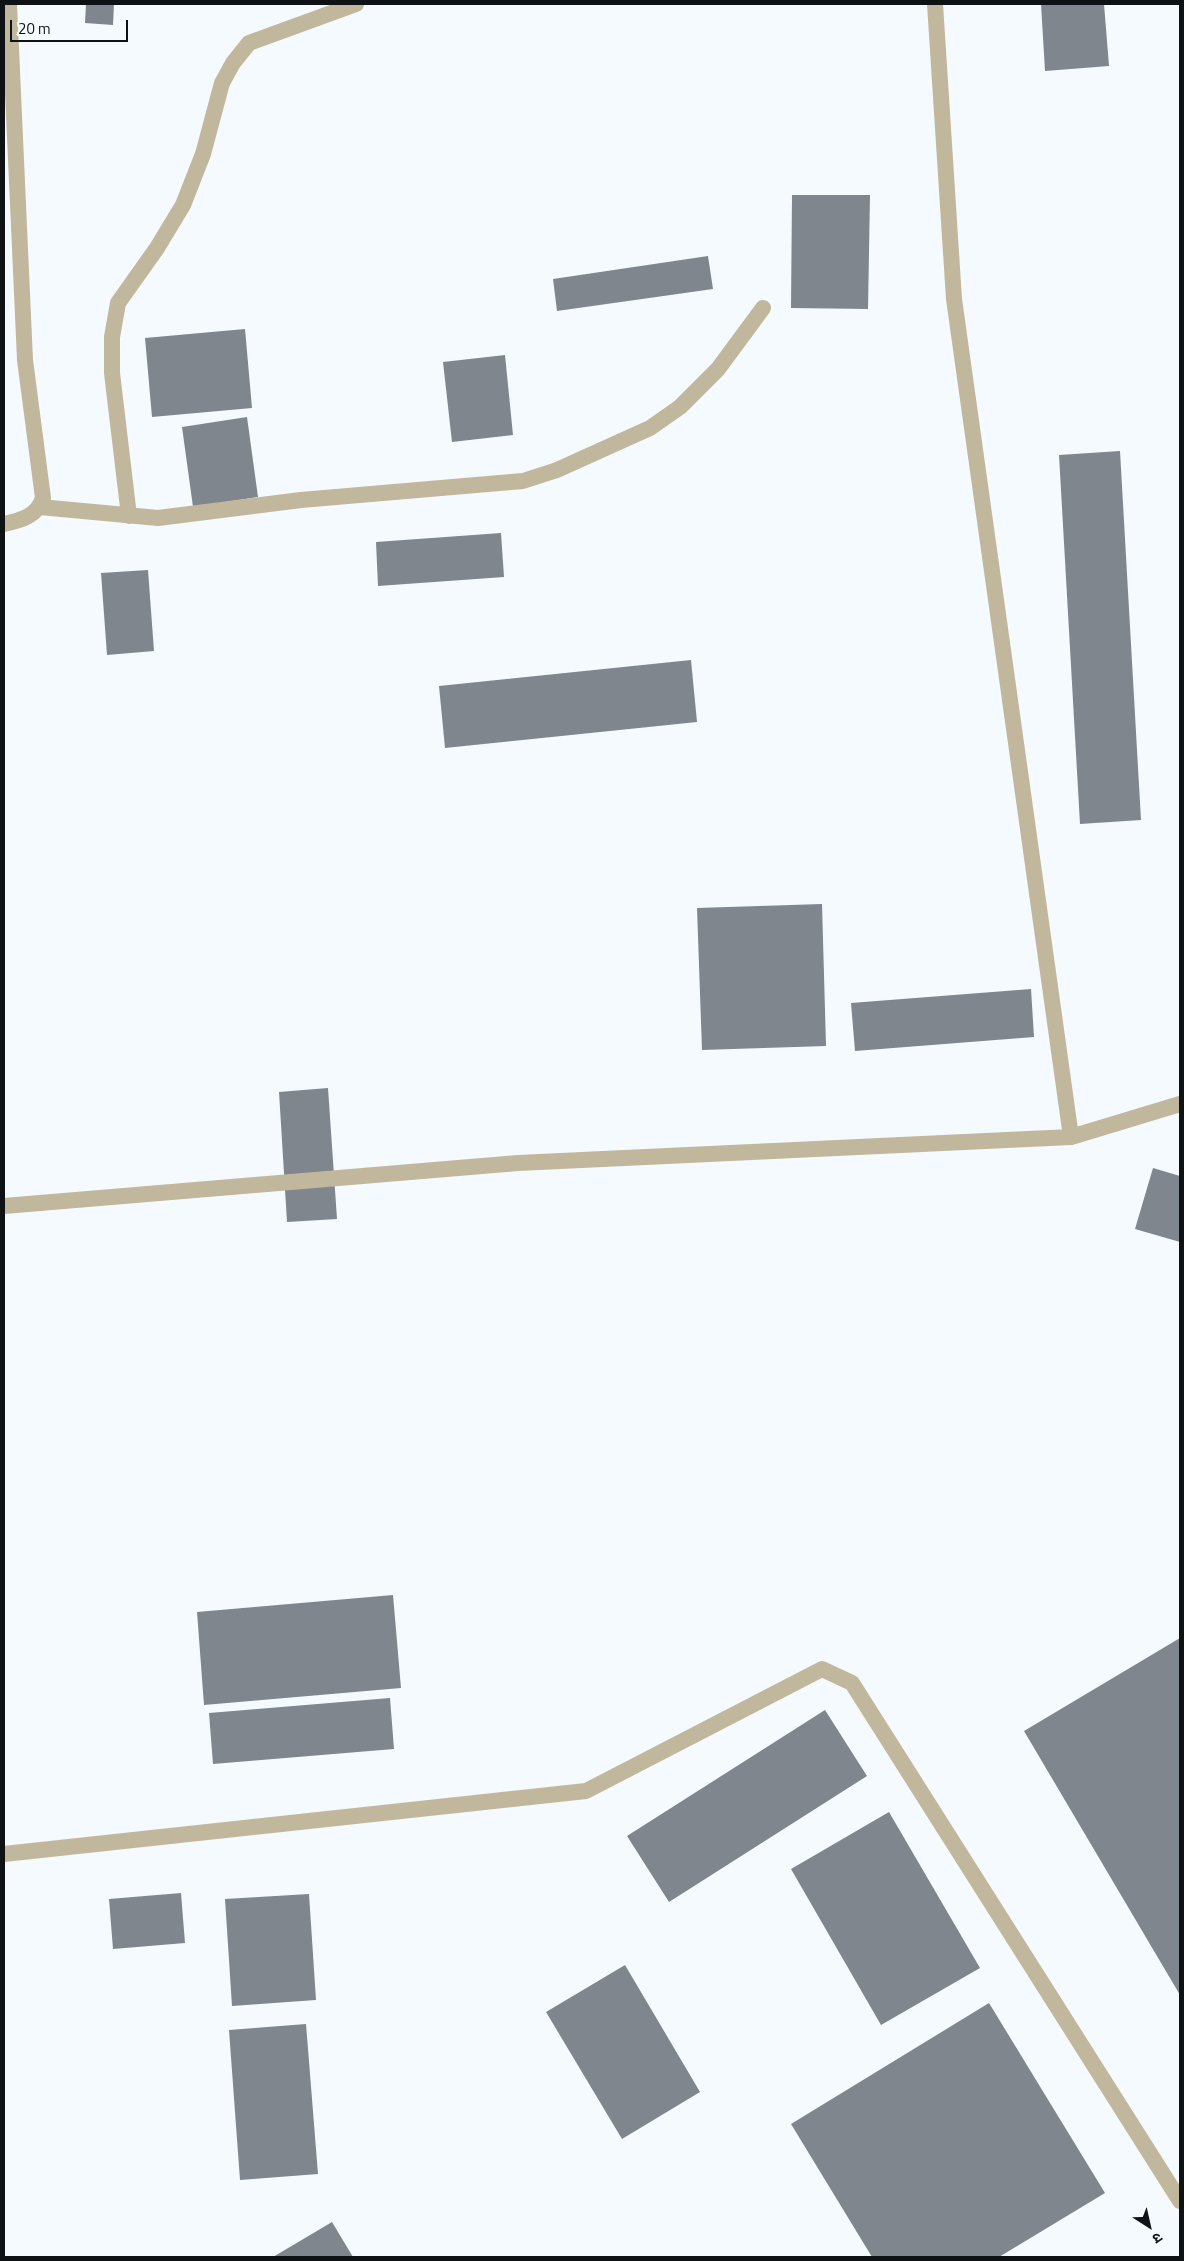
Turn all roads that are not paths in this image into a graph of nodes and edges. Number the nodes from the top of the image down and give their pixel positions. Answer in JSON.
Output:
{"nodes":[{"id":1,"x":9,"y":4,"type":"edge"},
{"id":2,"x":356,"y":4,"type":"edge"},
{"id":3,"x":936,"y":4,"type":"edge"},
{"id":4,"x":8,"y":80,"type":"edge"},
{"id":5,"x":763,"y":308,"type":"dead end"},
{"id":6,"x":40,"y":507,"type":"junction"},
{"id":7,"x":129,"y":516,"type":"junction"},
{"id":8,"x":4,"y":524,"type":"edge"},
{"id":9,"x":1180,"y":1104,"type":"edge"},
{"id":10,"x":1071,"y":1137,"type":"junction"},
{"id":11,"x":4,"y":1206,"type":"edge"},
{"id":12,"x":4,"y":1854,"type":"edge"},
{"id":13,"x":1180,"y":2201,"type":"edge"}],
"edges":[{"from":1,"to":4,"type":"lane"},
{"from":2,"to":7,"type":"lane"},
{"from":3,"to":10,"type":"lane"},
{"from":4,"to":6,"type":"lane"},
{"from":5,"to":7,"type":"lane"},
{"from":6,"to":7,"type":"lane"},
{"from":6,"to":8,"type":"lane"},
{"from":9,"to":10,"type":"lane"},
{"from":10,"to":11,"type":"lane"},
{"from":12,"to":13,"type":"lane"}]}
